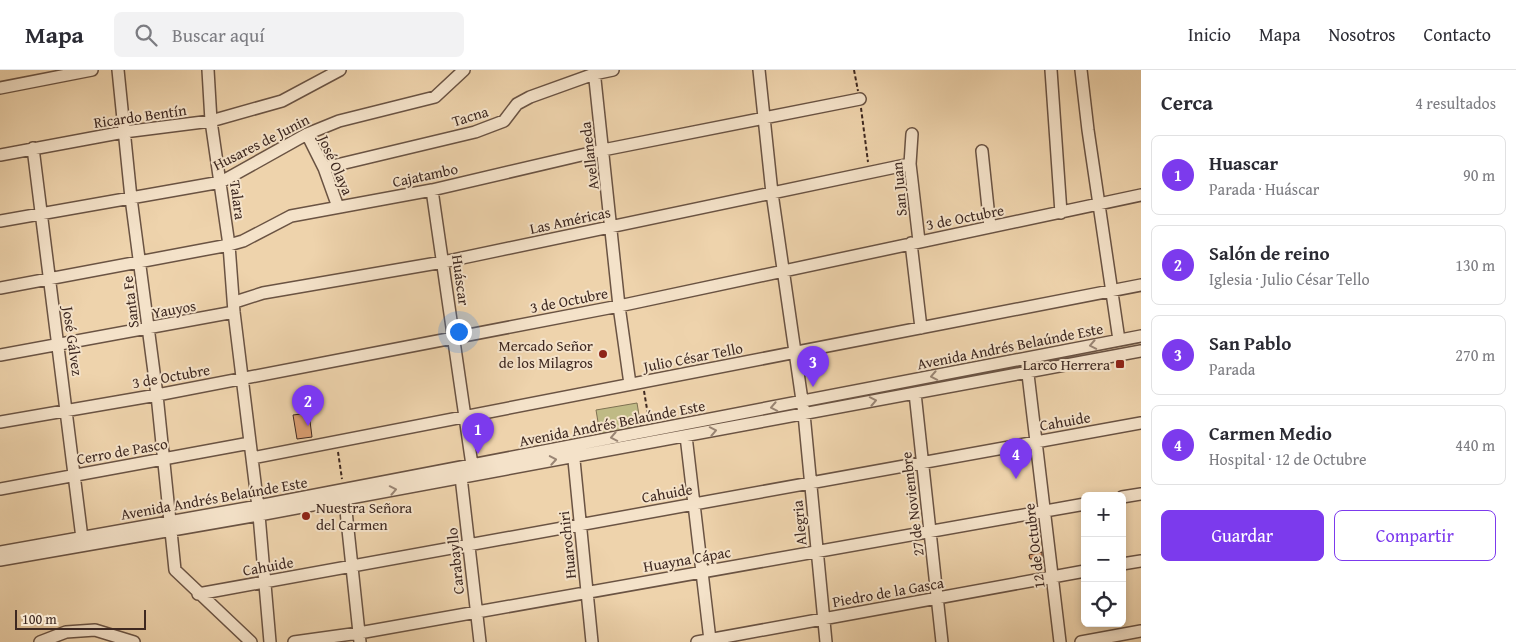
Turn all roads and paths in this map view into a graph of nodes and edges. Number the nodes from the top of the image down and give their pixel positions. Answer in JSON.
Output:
{"nodes":[{"id":1,"x":92,"y":70,"type":"edge"},
{"id":2,"x":118,"y":70,"type":"edge"},
{"id":3,"x":208,"y":70,"type":"edge"},
{"id":4,"x":340,"y":70,"type":"edge"},
{"id":5,"x":464,"y":70,"type":"edge"},
{"id":6,"x":613,"y":70,"type":"edge"},
{"id":7,"x":759,"y":70,"type":"edge"},
{"id":8,"x":854,"y":70,"type":"edge"},
{"id":9,"x":1051,"y":70,"type":"edge"},
{"id":10,"x":1081,"y":70,"type":"edge"},
{"id":11,"x":594,"y":72,"type":"edge"},
{"id":12,"x":0,"y":88,"type":"edge"},
{"id":13,"x":860,"y":99,"type":"junction"},
{"id":14,"x":763,"y":117,"type":"junction"},
{"id":15,"x":211,"y":121,"type":"junction"},
{"id":16,"x":124,"y":132,"type":"junction"},
{"id":17,"x":306,"y":134,"type":"junction"},
{"id":18,"x":912,"y":134,"type":"dead end"},
{"id":19,"x":33,"y":148,"type":"junction"},
{"id":20,"x":603,"y":150,"type":"junction"},
{"id":21,"x":982,"y":151,"type":"dead end"},
{"id":22,"x":867,"y":154,"type":"dead end"},
{"id":23,"x":0,"y":155,"type":"edge"},
{"id":24,"x":910,"y":164,"type":"junction"},
{"id":25,"x":324,"y":168,"type":"junction"},
{"id":26,"x":221,"y":182,"type":"junction"},
{"id":27,"x":432,"y":190,"type":"junction"},
{"id":28,"x":772,"y":193,"type":"junction"},
{"id":29,"x":1141,"y":195,"type":"edge"},
{"id":30,"x":131,"y":198,"type":"junction"},
{"id":31,"x":1100,"y":203,"type":"junction"},
{"id":32,"x":338,"y":207,"type":"junction"},
{"id":33,"x":1060,"y":213,"type":"junction"},
{"id":34,"x":42,"y":214,"type":"junction"},
{"id":35,"x":0,"y":221,"type":"edge"},
{"id":36,"x":612,"y":227,"type":"junction"},
{"id":37,"x":990,"y":228,"type":"junction"},
{"id":38,"x":915,"y":242,"type":"junction"},
{"id":39,"x":229,"y":245,"type":"junction"},
{"id":40,"x":443,"y":262,"type":"junction"},
{"id":41,"x":141,"y":263,"type":"junction"},
{"id":42,"x":782,"y":271,"type":"junction"},
{"id":43,"x":50,"y":280,"type":"junction"},
{"id":44,"x":1141,"y":285,"type":"edge"},
{"id":45,"x":0,"y":288,"type":"edge"},
{"id":46,"x":1113,"y":290,"type":"junction"},
{"id":47,"x":619,"y":306,"type":"junction"},
{"id":48,"x":235,"y":307,"type":"junction"},
{"id":49,"x":920,"y":328,"type":"junction"},
{"id":50,"x":148,"y":329,"type":"junction"},
{"id":51,"x":1141,"y":336,"type":"edge"},
{"id":52,"x":454,"y":337,"type":"junction"},
{"id":53,"x":1119,"y":340,"type":"junction"},
{"id":54,"x":58,"y":345,"type":"junction"},
{"id":55,"x":1141,"y":351,"type":"edge"},
{"id":56,"x":795,"y":352,"type":"junction"},
{"id":57,"x":0,"y":355,"type":"edge"},
{"id":58,"x":1026,"y":358,"type":"junction"},
{"id":59,"x":1028,"y":372,"type":"junction"},
{"id":60,"x":244,"y":378,"type":"junction"},
{"id":61,"x":642,"y":382,"type":"junction"},
{"id":62,"x":630,"y":384,"type":"junction"},
{"id":63,"x":915,"y":393,"type":"junction"},
{"id":64,"x":157,"y":394,"type":"junction"},
{"id":65,"x":802,"y":401,"type":"junction"},
{"id":66,"x":67,"y":409,"type":"junction"},
{"id":67,"x":804,"y":414,"type":"junction"},
{"id":68,"x":465,"y":417,"type":"junction"},
{"id":69,"x":0,"y":422,"type":"edge"},
{"id":70,"x":1141,"y":423,"type":"edge"},
{"id":71,"x":651,"y":430,"type":"junction"},
{"id":72,"x":686,"y":436,"type":"junction"},
{"id":73,"x":336,"y":442,"type":"junction"},
{"id":74,"x":1036,"y":442,"type":"junction"},
{"id":75,"x":250,"y":443,"type":"junction"},
{"id":76,"x":573,"y":451,"type":"junction"},
{"id":77,"x":252,"y":458,"type":"junction"},
{"id":78,"x":163,"y":459,"type":"junction"},
{"id":79,"x":922,"y":462,"type":"junction"},
{"id":80,"x":472,"y":465,"type":"junction"},
{"id":81,"x":75,"y":475,"type":"junction"},
{"id":82,"x":461,"y":477,"type":"junction"},
{"id":83,"x":810,"y":482,"type":"junction"},
{"id":84,"x":0,"y":489,"type":"edge"},
{"id":85,"x":345,"y":494,"type":"junction"},
{"id":86,"x":1141,"y":494,"type":"edge"},
{"id":87,"x":1126,"y":496,"type":"edge"},
{"id":88,"x":694,"y":503,"type":"junction"},
{"id":89,"x":1081,"y":505,"type":"edge"},
{"id":90,"x":259,"y":511,"type":"junction"},
{"id":91,"x":1045,"y":511,"type":"junction"},
{"id":92,"x":580,"y":524,"type":"junction"},
{"id":93,"x":169,"y":526,"type":"junction"},
{"id":94,"x":931,"y":531,"type":"junction"},
{"id":95,"x":82,"y":538,"type":"junction"},
{"id":96,"x":468,"y":544,"type":"junction"},
{"id":97,"x":0,"y":552,"type":"edge"},
{"id":98,"x":817,"y":552,"type":"junction"},
{"id":99,"x":0,"y":560,"type":"edge"},
{"id":100,"x":1141,"y":561,"type":"edge"},
{"id":101,"x":1126,"y":563,"type":"edge"},
{"id":102,"x":352,"y":566,"type":"junction"},
{"id":103,"x":702,"y":572,"type":"junction"},
{"id":104,"x":1081,"y":572,"type":"edge"},
{"id":105,"x":1052,"y":577,"type":"junction"},
{"id":106,"x":266,"y":582,"type":"junction"},
{"id":107,"x":587,"y":592,"type":"junction"},
{"id":108,"x":198,"y":594,"type":"junction"},
{"id":109,"x":938,"y":598,"type":"junction"},
{"id":110,"x":476,"y":612,"type":"junction"},
{"id":111,"x":823,"y":619,"type":"junction"},
{"id":112,"x":1141,"y":631,"type":"edge"},
{"id":113,"x":359,"y":638,"type":"edge"},
{"id":114,"x":710,"y":640,"type":"junction"},
{"id":115,"x":40,"y":642,"type":"edge"},
{"id":116,"x":134,"y":642,"type":"edge"},
{"id":117,"x":251,"y":642,"type":"edge"},
{"id":118,"x":270,"y":642,"type":"edge"},
{"id":119,"x":294,"y":642,"type":"edge"},
{"id":120,"x":480,"y":642,"type":"edge"},
{"id":121,"x":592,"y":642,"type":"edge"},
{"id":122,"x":697,"y":642,"type":"edge"},
{"id":123,"x":826,"y":642,"type":"edge"},
{"id":124,"x":942,"y":642,"type":"edge"},
{"id":125,"x":1060,"y":642,"type":"edge"},
{"id":126,"x":1081,"y":642,"type":"edge"}],
"edges":[{"from":1,"to":12,"type":"street"},
{"from":2,"to":16,"type":"street","name":"Santa Fe"},
{"from":3,"to":15,"type":"street","name":"Talara"},
{"from":4,"to":15,"type":"street","name":"Ricardo Bentín"},
{"from":5,"to":17,"type":"street","name":"Husares de Junin"},
{"from":6,"to":11,"type":"street","name":"Tacna"},
{"from":7,"to":14,"type":"street","name":"Alegria"},
{"from":8,"to":13,"type":"path"},
{"from":9,"to":33,"type":"street"},
{"from":10,"to":31,"type":"street"},
{"from":11,"to":20,"type":"street","name":"Avellaneda"},
{"from":11,"to":25,"type":"street","name":"Tacna"},
{"from":13,"to":14,"type":"street","name":"Cajatambo"},
{"from":13,"to":22,"type":"path"},
{"from":14,"to":20,"type":"street","name":"Cajatambo"},
{"from":14,"to":28,"type":"street","name":"Alegria"},
{"from":15,"to":16,"type":"street","name":"Ricardo Bentín"},
{"from":15,"to":26,"type":"street","name":"Talara"},
{"from":16,"to":19,"type":"street","name":"Ricardo Bentín"},
{"from":16,"to":30,"type":"street","name":"Santa Fe"},
{"from":17,"to":25,"type":"street","name":"José Olaya"},
{"from":17,"to":26,"type":"street","name":"Husares de Junin"},
{"from":18,"to":24,"type":"street","name":"San Juan"},
{"from":19,"to":23,"type":"street","name":"Ricardo Bentín"},
{"from":19,"to":34,"type":"street","name":"José Gálvez"},
{"from":20,"to":27,"type":"street","name":"Cajatambo"},
{"from":20,"to":36,"type":"street","name":"Avellaneda"},
{"from":21,"to":37,"type":"street"},
{"from":24,"to":28,"type":"street","name":"Las Américas"},
{"from":24,"to":38,"type":"street","name":"San Juan"},
{"from":25,"to":32,"type":"street","name":"José Olaya"},
{"from":26,"to":30,"type":"street","name":"Husares de Junin"},
{"from":26,"to":39,"type":"street","name":"Talara"},
{"from":27,"to":32,"type":"street","name":"Cajatambo"},
{"from":27,"to":40,"type":"street","name":"Huáscar"},
{"from":28,"to":36,"type":"street","name":"Las Américas"},
{"from":28,"to":42,"type":"street","name":"Alegria"},
{"from":29,"to":31,"type":"street","name":"3 de Octubre"},
{"from":30,"to":34,"type":"street","name":"Husares de Junin"},
{"from":30,"to":41,"type":"street","name":"Santa Fe"},
{"from":31,"to":33,"type":"street","name":"3 de Octubre"},
{"from":31,"to":46,"type":"street"},
{"from":32,"to":39,"type":"street","name":"Cajatambo"},
{"from":33,"to":37,"type":"street","name":"3 de Octubre"},
{"from":34,"to":35,"type":"street","name":"Husares de Junin"},
{"from":34,"to":43,"type":"street","name":"José Gálvez"},
{"from":36,"to":40,"type":"street","name":"Las Américas"},
{"from":36,"to":47,"type":"street","name":"Avellaneda"},
{"from":37,"to":38,"type":"street","name":"3 de Octubre"},
{"from":38,"to":42,"type":"street","name":"3 de Octubre"},
{"from":38,"to":49,"type":"street","name":"San Juan"},
{"from":39,"to":41,"type":"street","name":"Cajatambo"},
{"from":39,"to":48,"type":"street","name":"Talara"},
{"from":40,"to":48,"type":"street","name":"Las Américas"},
{"from":40,"to":52,"type":"street","name":"Huáscar"},
{"from":41,"to":43,"type":"street","name":"Cajatambo"},
{"from":41,"to":50,"type":"street","name":"Santa Fe"},
{"from":42,"to":47,"type":"street","name":"3 de Octubre"},
{"from":42,"to":56,"type":"street","name":"Alegria"},
{"from":43,"to":45,"type":"street","name":"Cajatambo"},
{"from":43,"to":54,"type":"street","name":"José Gálvez"},
{"from":44,"to":46,"type":"street","name":"Julio César Tello"},
{"from":46,"to":49,"type":"street","name":"Julio César Tello"},
{"from":46,"to":53,"type":"street"},
{"from":47,"to":52,"type":"street","name":"3 de Octubre"},
{"from":47,"to":62,"type":"street","name":"Avellaneda"},
{"from":48,"to":50,"type":"street","name":"Yauyos"},
{"from":48,"to":60,"type":"street","name":"Talara"},
{"from":49,"to":56,"type":"street","name":"Julio César Tello"},
{"from":50,"to":54,"type":"street","name":"Yauyos"},
{"from":50,"to":64,"type":"street","name":"Santa Fe"},
{"from":51,"to":53,"type":"street","name":"Avenida Andrés Belaúnde Este"},
{"from":52,"to":60,"type":"street","name":"3 de Octubre"},
{"from":52,"to":68,"type":"street","name":"Huáscar"},
{"from":53,"to":58,"type":"street","name":"Avenida Andrés Belaúnde Este","one_way":true},
{"from":54,"to":57,"type":"street","name":"Yauyos"},
{"from":54,"to":66,"type":"street","name":"José Gálvez"},
{"from":55,"to":59,"type":"street","name":"Avenida Andrés Belaúnde Este"},
{"from":56,"to":61,"type":"street","name":"Julio César Tello"},
{"from":56,"to":65,"type":"street","name":"Alegria"},
{"from":58,"to":59,"type":"street","name":"12 de Octubre"},
{"from":58,"to":65,"type":"street","name":"Avenida Andrés Belaúnde Este","one_way":true},
{"from":59,"to":63,"type":"street","name":"Avenida Andrés Belaúnde Este"},
{"from":59,"to":74,"type":"street","name":"12 de Octubre"},
{"from":60,"to":64,"type":"street","name":"3 de Octubre"},
{"from":60,"to":75,"type":"street","name":"Talara"},
{"from":61,"to":62,"type":"street","name":"Julio César Tello"},
{"from":61,"to":71,"type":"path"},
{"from":62,"to":68,"type":"street","name":"Julio César Tello"},
{"from":67,"to":63,"type":"street","name":"Avenida Andrés Belaúnde Este","one_way":true},
{"from":63,"to":79,"type":"street","name":"27 de Noviembre"},
{"from":64,"to":66,"type":"street","name":"3 de Octubre"},
{"from":64,"to":78,"type":"street","name":"Santa Fe"},
{"from":65,"to":67,"type":"street","name":"Alegria"},
{"from":65,"to":71,"type":"street","name":"Avenida Andrés Belaúnde Este","one_way":true},
{"from":66,"to":69,"type":"street","name":"3 de Octubre"},
{"from":66,"to":81,"type":"street","name":"José Gálvez"},
{"from":72,"to":67,"type":"street","name":"Avenida Andrés Belaúnde Este","one_way":true},
{"from":67,"to":83,"type":"street","name":"Alegria"},
{"from":68,"to":73,"type":"street","name":"Julio César Tello"},
{"from":68,"to":80,"type":"street","name":"Huáscar"},
{"from":70,"to":74,"type":"street","name":"Cahuide"},
{"from":71,"to":76,"type":"street","name":"Avenida Andrés Belaúnde Este","one_way":true},
{"from":72,"to":76,"type":"street","name":"Avenida Andrés Belaúnde Este"},
{"from":72,"to":88,"type":"street"},
{"from":73,"to":77,"type":"street","name":"Julio César Tello"},
{"from":73,"to":85,"type":"path"},
{"from":74,"to":79,"type":"street","name":"Cahuide"},
{"from":74,"to":91,"type":"street","name":"12 de Octubre"},
{"from":75,"to":77,"type":"street","name":"Talara"},
{"from":75,"to":78,"type":"street","name":"Cerro de Pasco"},
{"from":76,"to":80,"type":"street","name":"Avenida Andrés Belaúnde Este"},
{"from":82,"to":76,"type":"street","name":"Avenida Andrés Belaúnde Este","one_way":true},
{"from":76,"to":92,"type":"street","name":"Huarochiri"},
{"from":77,"to":90,"type":"street","name":"Talara"},
{"from":78,"to":81,"type":"street","name":"Cerro de Pasco"},
{"from":78,"to":93,"type":"street","name":"Santa Fe"},
{"from":79,"to":83,"type":"street","name":"Cahuide"},
{"from":79,"to":94,"type":"street","name":"27 de Noviembre"},
{"from":80,"to":85,"type":"street","name":"Avenida Andrés Belaúnde Este"},
{"from":81,"to":84,"type":"street","name":"Cerro de Pasco"},
{"from":81,"to":95,"type":"street","name":"José Gálvez"},
{"from":85,"to":82,"type":"street","name":"Avenida Andrés Belaúnde Este","one_way":true},
{"from":82,"to":96,"type":"street","name":"Carabayllo"},
{"from":83,"to":88,"type":"street","name":"Cahuide"},
{"from":83,"to":98,"type":"street","name":"Alegria"},
{"from":85,"to":90,"type":"street","name":"Avenida Andrés Belaúnde Este"},
{"from":85,"to":102,"type":"street"},
{"from":86,"to":87,"type":"street"},
{"from":88,"to":92,"type":"street","name":"Cahuide"},
{"from":88,"to":103,"type":"street"},
{"from":89,"to":91,"type":"street","name":"Huayna Cápac"},
{"from":90,"to":93,"type":"street","name":"Avenida Andrés Belaúnde Este"},
{"from":90,"to":106,"type":"street","name":"Talara"},
{"from":91,"to":94,"type":"street","name":"Huayna Cápac"},
{"from":91,"to":105,"type":"street","name":"12 de Octubre"},
{"from":92,"to":96,"type":"street","name":"Cahuide"},
{"from":92,"to":107,"type":"street","name":"Huarochiri"},
{"from":93,"to":95,"type":"street","name":"Avenida Andrés Belaúnde Este"},
{"from":93,"to":99,"type":"street","name":"Avenida Andrés Belaúnde Este"},
{"from":93,"to":108,"type":"street","name":"Santa Fe"},
{"from":94,"to":98,"type":"street","name":"Huayna Cápac"},
{"from":94,"to":109,"type":"street","name":"27 de Noviembre"},
{"from":95,"to":97,"type":"street","name":"Avenida Andrés Belaúnde Este"},
{"from":96,"to":102,"type":"street","name":"Cahuide"},
{"from":96,"to":110,"type":"street","name":"Carabayllo"},
{"from":98,"to":103,"type":"street","name":"Huayna Cápac"},
{"from":98,"to":111,"type":"street","name":"Alegria"},
{"from":100,"to":101,"type":"street"},
{"from":102,"to":106,"type":"street","name":"Cahuide"},
{"from":102,"to":113,"type":"street"},
{"from":103,"to":107,"type":"street","name":"Huayna Cápac"},
{"from":103,"to":114,"type":"street"},
{"from":104,"to":105,"type":"street","name":"Piedro de la Gasca"},
{"from":105,"to":109,"type":"street","name":"Piedro de la Gasca"},
{"from":105,"to":125,"type":"street","name":"12 de Octubre"},
{"from":106,"to":108,"type":"street","name":"Cahuide"},
{"from":106,"to":118,"type":"street","name":"Talara"},
{"from":107,"to":110,"type":"street","name":"Huayna Cápac"},
{"from":107,"to":121,"type":"street","name":"Huarochiri"},
{"from":108,"to":117,"type":"street","name":"Santa Fe"},
{"from":109,"to":111,"type":"street","name":"Piedro de la Gasca"},
{"from":109,"to":124,"type":"street","name":"27 de Noviembre"},
{"from":110,"to":113,"type":"street","name":"Huayna Cápac"},
{"from":110,"to":120,"type":"street","name":"Carabayllo"},
{"from":111,"to":114,"type":"street","name":"Piedro de la Gasca"},
{"from":111,"to":123,"type":"street","name":"Alegria"},
{"from":112,"to":126,"type":"street"},
{"from":113,"to":119,"type":"street","name":"Huayna Cápac"},
{"from":114,"to":122,"type":"street","name":"Piedro de la Gasca"},
{"from":115,"to":116,"type":"street"}]}
